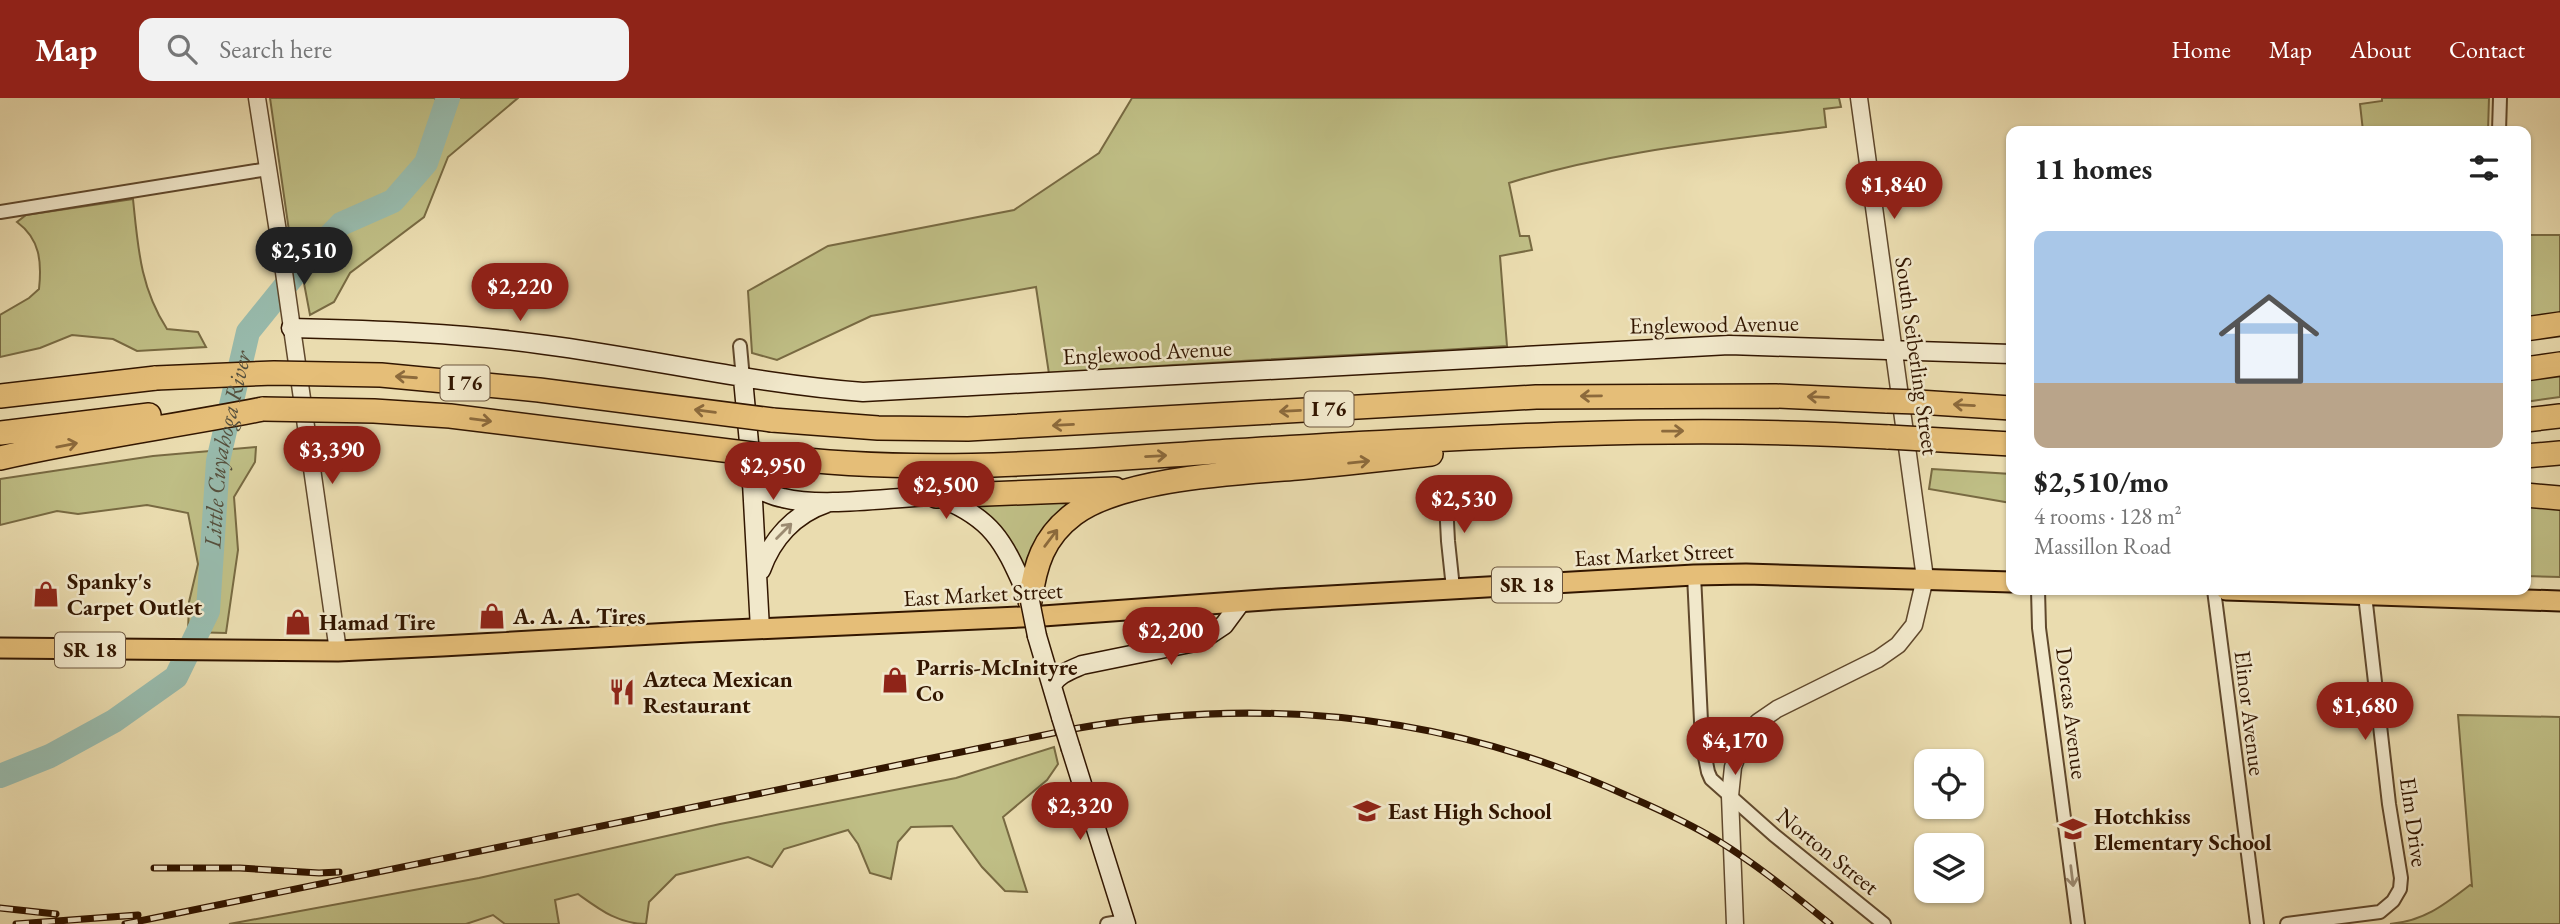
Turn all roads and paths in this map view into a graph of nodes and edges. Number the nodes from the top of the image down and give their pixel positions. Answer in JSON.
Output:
{"nodes":[{"id":1,"x":257,"y":98,"type":"edge"},
{"id":2,"x":1859,"y":98,"type":"edge"},
{"id":3,"x":2500,"y":98,"type":"edge"},
{"id":4,"x":2499,"y":126,"type":"edge"},
{"id":5,"x":268,"y":169,"type":"junction"},
{"id":6,"x":0,"y":212,"type":"edge"},
{"id":7,"x":2560,"y":324,"type":"edge"},
{"id":8,"x":291,"y":328,"type":"junction"},
{"id":9,"x":2531,"y":328,"type":"edge"},
{"id":10,"x":740,"y":346,"type":"dead end"},
{"id":11,"x":1894,"y":348,"type":"junction"},
{"id":12,"x":2006,"y":354,"type":"edge"},
{"id":13,"x":2560,"y":364,"type":"edge"},
{"id":14,"x":2531,"y":368,"type":"edge"},
{"id":15,"x":743,"y":379,"type":"junction"},
{"id":16,"x":0,"y":396,"type":"edge"},
{"id":17,"x":2006,"y":408,"type":"edge"},
{"id":18,"x":2560,"y":416,"type":"edge"},
{"id":19,"x":2531,"y":418,"type":"edge"},
{"id":20,"x":161,"y":421,"type":"junction"},
{"id":21,"x":1605,"y":432,"type":"junction"},
{"id":22,"x":0,"y":433,"type":"edge"},
{"id":23,"x":2006,"y":444,"type":"edge"},
{"id":24,"x":2560,"y":453,"type":"edge"},
{"id":25,"x":2531,"y":455,"type":"edge"},
{"id":26,"x":0,"y":458,"type":"edge"},
{"id":27,"x":1445,"y":483,"type":"dead end"},
{"id":28,"x":752,"y":486,"type":"junction"},
{"id":29,"x":1139,"y":488,"type":"junction"},
{"id":30,"x":936,"y":496,"type":"junction"},
{"id":31,"x":2531,"y":496,"type":"edge"},
{"id":32,"x":2560,"y":498,"type":"edge"},
{"id":33,"x":832,"y":501,"type":"junction"},
{"id":34,"x":1694,"y":575,"type":"junction"},
{"id":35,"x":1925,"y":578,"type":"junction"},
{"id":36,"x":758,"y":580,"type":"junction"},
{"id":37,"x":2006,"y":582,"type":"edge"},
{"id":38,"x":1453,"y":588,"type":"junction"},
{"id":39,"x":2038,"y":595,"type":"edge"},
{"id":40,"x":2215,"y":595,"type":"edge"},
{"id":41,"x":2365,"y":595,"type":"edge"},
{"id":42,"x":2393,"y":595,"type":"edge"},
{"id":43,"x":1030,"y":601,"type":"junction"},
{"id":44,"x":2560,"y":601,"type":"edge"},
{"id":45,"x":1241,"y":602,"type":"junction"},
{"id":46,"x":760,"y":629,"type":"junction"},
{"id":47,"x":0,"y":648,"type":"edge"},
{"id":48,"x":338,"y":650,"type":"junction"},
{"id":49,"x":1052,"y":685,"type":"junction"},
{"id":50,"x":1730,"y":796,"type":"junction"},
{"id":51,"x":1125,"y":923,"type":"edge"},
{"id":52,"x":1107,"y":924,"type":"edge"},
{"id":53,"x":1735,"y":924,"type":"edge"},
{"id":54,"x":1884,"y":924,"type":"edge"},
{"id":55,"x":2078,"y":924,"type":"edge"},
{"id":56,"x":2257,"y":924,"type":"edge"},
{"id":57,"x":2287,"y":924,"type":"edge"}],
"edges":[{"from":1,"to":5,"type":"street"},
{"from":2,"to":11,"type":"street","name":"South Seiberling Street"},
{"from":3,"to":4,"type":"street"},
{"from":5,"to":6,"type":"street"},
{"from":5,"to":8,"type":"street"},
{"from":7,"to":9,"type":"highway"},
{"from":8,"to":15,"type":"main road","name":"Englewood Avenue"},
{"from":8,"to":48,"type":"street"},
{"from":10,"to":15,"type":"street"},
{"from":11,"to":12,"type":"main road","name":"Englewood Avenue"},
{"from":11,"to":15,"type":"main road","name":"Englewood Avenue"},
{"from":11,"to":35,"type":"street","name":"South Seiberling Street"},
{"from":13,"to":14,"type":"highway"},
{"from":15,"to":28,"type":"main road"},
{"from":17,"to":16,"type":"highway","number":"I 76","one_way":true,"bridge":true},
{"from":18,"to":19,"type":"highway"},
{"from":20,"to":21,"type":"highway","number":"I 76","one_way":true,"bridge":true},
{"from":20,"to":22,"type":"highway"},
{"from":26,"to":20,"type":"highway","one_way":true},
{"from":21,"to":23,"type":"highway","number":"I 76","one_way":true,"bridge":true},
{"from":29,"to":21,"type":"highway","one_way":true},
{"from":24,"to":25,"type":"highway"},
{"from":27,"to":38,"type":"street"},
{"from":28,"to":33,"type":"main road"},
{"from":28,"to":36,"type":"main road"},
{"from":29,"to":30,"type":"highway"},
{"from":43,"to":29,"type":"highway","one_way":true},
{"from":30,"to":33,"type":"main road"},
{"from":30,"to":43,"type":"main road"},
{"from":31,"to":32,"type":"highway"},
{"from":36,"to":33,"type":"main road","one_way":true},
{"from":34,"to":35,"type":"main road","name":"East Market Street","number":"SR 18"},
{"from":34,"to":38,"type":"main road","name":"East Market Street","number":"SR 18"},
{"from":34,"to":50,"type":"street","name":"Norton Street"},
{"from":35,"to":37,"type":"main road","name":"East Market Street","number":"SR 18"},
{"from":35,"to":50,"type":"street"},
{"from":36,"to":46,"type":"main road"},
{"from":38,"to":45,"type":"main road","name":"East Market Street","number":"SR 18"},
{"from":39,"to":55,"type":"street","name":"Dorcas Avenue","one_way":true},
{"from":40,"to":56,"type":"street","name":"Elinor Avenue"},
{"from":41,"to":57,"type":"street","name":"Elm Drive"},
{"from":42,"to":44,"type":"main road"},
{"from":43,"to":49,"type":"main road","bridge":true},
{"from":45,"to":46,"type":"main road","name":"East Market Street","number":"SR 18"},
{"from":45,"to":49,"type":"main road"},
{"from":46,"to":48,"type":"main road","name":"East Market Street","number":"SR 18"},
{"from":47,"to":48,"type":"main road","name":"East Market Street","number":"SR 18"},
{"from":49,"to":51,"type":"main road","bridge":true},
{"from":50,"to":53,"type":"street"},
{"from":50,"to":54,"type":"street","name":"Norton Street"},
{"from":51,"to":52,"type":"street"}]}
